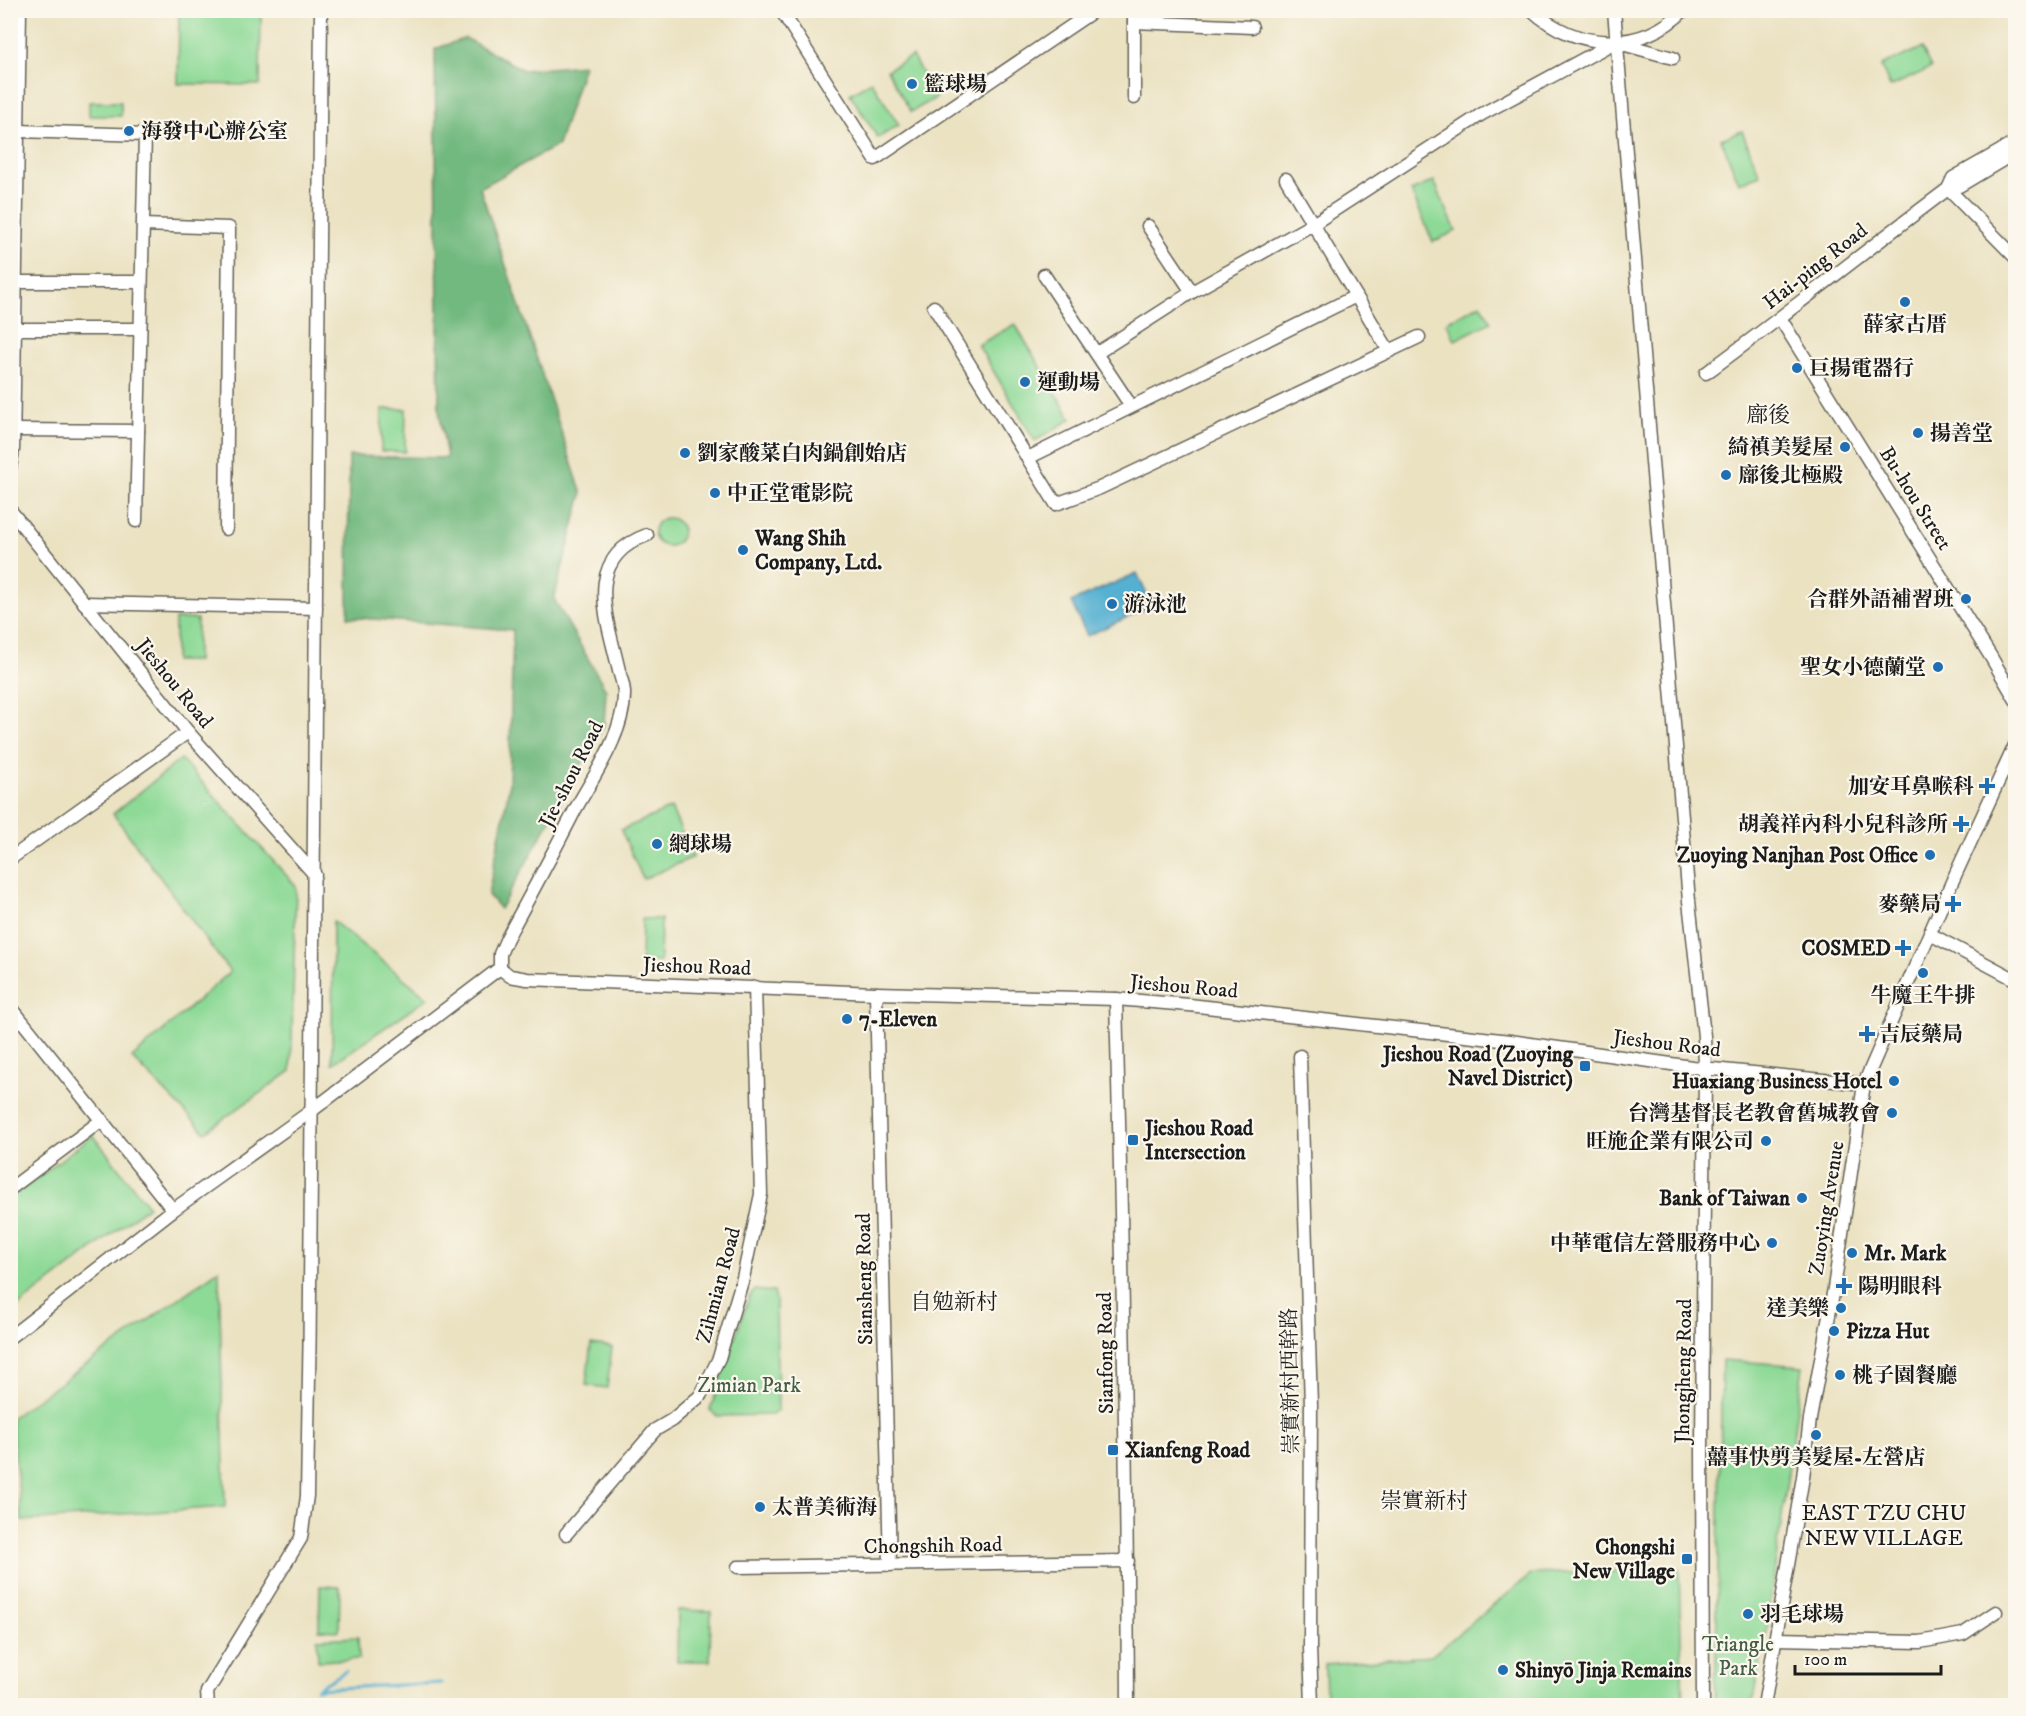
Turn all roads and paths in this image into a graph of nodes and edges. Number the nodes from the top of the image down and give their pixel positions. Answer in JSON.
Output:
{"nodes":[{"id":1,"x":20,"y":10,"type":"edge"},
{"id":2,"x":321,"y":10,"type":"edge"},
{"id":3,"x":781,"y":10,"type":"edge"},
{"id":4,"x":1095,"y":10,"type":"edge"},
{"id":5,"x":1532,"y":10,"type":"edge"},
{"id":6,"x":1614,"y":10,"type":"edge"},
{"id":7,"x":1684,"y":10,"type":"edge"},
{"id":8,"x":1134,"y":16,"type":"edge"},
{"id":9,"x":1252,"y":27,"type":"dead end"},
{"id":10,"x":15,"y":32,"type":"edge"},
{"id":11,"x":1615,"y":42,"type":"junction"},
{"id":12,"x":1673,"y":58,"type":"dead end"},
{"id":13,"x":1134,"y":98,"type":"dead end"},
{"id":14,"x":14,"y":101,"type":"edge"},
{"id":15,"x":18,"y":131,"type":"junction"},
{"id":16,"x":2016,"y":142,"type":"edge"},
{"id":17,"x":2016,"y":152,"type":"edge"},
{"id":18,"x":14,"y":169,"type":"edge"},
{"id":19,"x":1286,"y":179,"type":"dead end"},
{"id":20,"x":1948,"y":189,"type":"junction"},
{"id":21,"x":1313,"y":224,"type":"junction"},
{"id":22,"x":142,"y":225,"type":"junction"},
{"id":23,"x":1148,"y":226,"type":"dead end"},
{"id":24,"x":13,"y":234,"type":"edge"},
{"id":25,"x":2016,"y":258,"type":"edge"},
{"id":26,"x":1044,"y":275,"type":"dead end"},
{"id":27,"x":15,"y":282,"type":"junction"},
{"id":28,"x":141,"y":282,"type":"junction"},
{"id":29,"x":1192,"y":292,"type":"junction"},
{"id":30,"x":1356,"y":296,"type":"junction"},
{"id":31,"x":934,"y":307,"type":"dead end"},
{"id":32,"x":1780,"y":318,"type":"junction"},
{"id":33,"x":15,"y":329,"type":"junction"},
{"id":34,"x":140,"y":329,"type":"junction"},
{"id":35,"x":1419,"y":338,"type":"dead end"},
{"id":36,"x":1389,"y":351,"type":"junction"},
{"id":37,"x":1097,"y":353,"type":"junction"},
{"id":38,"x":1706,"y":373,"type":"dead end"},
{"id":39,"x":1131,"y":406,"type":"junction"},
{"id":40,"x":13,"y":430,"type":"junction"},
{"id":41,"x":138,"y":431,"type":"junction"},
{"id":42,"x":1028,"y":458,"type":"junction"},
{"id":43,"x":10,"y":468,"type":"edge"},
{"id":44,"x":10,"y":510,"type":"edge"},
{"id":45,"x":136,"y":521,"type":"dead end"},
{"id":46,"x":226,"y":529,"type":"dead end"},
{"id":47,"x":647,"y":534,"type":"dead end"},
{"id":48,"x":84,"y":603,"type":"junction"},
{"id":49,"x":315,"y":608,"type":"junction"},
{"id":50,"x":2016,"y":700,"type":"edge"},
{"id":51,"x":188,"y":732,"type":"junction"},
{"id":52,"x":2016,"y":743,"type":"edge"},
{"id":53,"x":10,"y":859,"type":"edge"},
{"id":54,"x":315,"y":875,"type":"junction"},
{"id":55,"x":1930,"y":934,"type":"junction"},
{"id":56,"x":500,"y":968,"type":"junction"},
{"id":57,"x":2016,"y":980,"type":"edge"},
{"id":58,"x":755,"y":987,"type":"junction"},
{"id":59,"x":876,"y":993,"type":"junction"},
{"id":60,"x":1116,"y":999,"type":"junction"},
{"id":61,"x":10,"y":1006,"type":"edge"},
{"id":62,"x":1300,"y":1056,"type":"dead end"},
{"id":63,"x":1705,"y":1068,"type":"junction"},
{"id":64,"x":1864,"y":1084,"type":"junction"},
{"id":65,"x":314,"y":1109,"type":"junction"},
{"id":66,"x":102,"y":1120,"type":"junction"},
{"id":67,"x":10,"y":1189,"type":"edge"},
{"id":68,"x":173,"y":1210,"type":"junction"},
{"id":69,"x":10,"y":1337,"type":"edge"},
{"id":70,"x":566,"y":1534,"type":"dead end"},
{"id":71,"x":1128,"y":1561,"type":"junction"},
{"id":72,"x":890,"y":1565,"type":"junction"},
{"id":73,"x":738,"y":1567,"type":"dead end"},
{"id":74,"x":1996,"y":1612,"type":"dead end"},
{"id":75,"x":1776,"y":1639,"type":"junction"},
{"id":76,"x":208,"y":1706,"type":"edge"},
{"id":77,"x":1128,"y":1706,"type":"edge"},
{"id":78,"x":1312,"y":1706,"type":"edge"},
{"id":79,"x":1703,"y":1706,"type":"edge"},
{"id":80,"x":1764,"y":1706,"type":"edge"}],
"edges":[{"from":1,"to":10,"type":"street"},
{"from":2,"to":49,"type":"street"},
{"from":3,"to":4,"type":"street"},
{"from":5,"to":11,"type":"street"},
{"from":6,"to":11,"type":"street","name":"Jhongjheng Road"},
{"from":7,"to":11,"type":"street"},
{"from":8,"to":9,"type":"street"},
{"from":8,"to":13,"type":"street"},
{"from":10,"to":14,"type":"street"},
{"from":11,"to":12,"type":"street"},
{"from":11,"to":21,"type":"street"},
{"from":11,"to":63,"type":"street","name":"Jhongjheng Road"},
{"from":14,"to":15,"type":"street"},
{"from":15,"to":18,"type":"street"},
{"from":15,"to":22,"type":"street"},
{"from":16,"to":20,"type":"street","name":"Hai-ping Road"},
{"from":17,"to":20,"type":"street","name":"Hai-ping Road"},
{"from":18,"to":24,"type":"street"},
{"from":19,"to":21,"type":"street"},
{"from":20,"to":25,"type":"street"},
{"from":20,"to":32,"type":"street","name":"Hai-ping Road"},
{"from":21,"to":29,"type":"street"},
{"from":21,"to":30,"type":"street"},
{"from":22,"to":28,"type":"street"},
{"from":22,"to":46,"type":"street"},
{"from":23,"to":29,"type":"street"},
{"from":24,"to":27,"type":"street"},
{"from":26,"to":37,"type":"street"},
{"from":27,"to":28,"type":"street"},
{"from":27,"to":33,"type":"street"},
{"from":28,"to":34,"type":"street"},
{"from":29,"to":37,"type":"street"},
{"from":30,"to":36,"type":"street"},
{"from":30,"to":39,"type":"street"},
{"from":31,"to":42,"type":"street"},
{"from":32,"to":38,"type":"street","name":"Hai-ping Road"},
{"from":32,"to":50,"type":"street","name":"Bu-hou Street"},
{"from":33,"to":34,"type":"street"},
{"from":33,"to":40,"type":"street"},
{"from":34,"to":41,"type":"street"},
{"from":35,"to":36,"type":"street"},
{"from":36,"to":42,"type":"street"},
{"from":37,"to":39,"type":"street"},
{"from":39,"to":42,"type":"street"},
{"from":40,"to":41,"type":"street"},
{"from":40,"to":43,"type":"street"},
{"from":41,"to":45,"type":"street"},
{"from":44,"to":48,"type":"street","name":"Jieshou Road"},
{"from":47,"to":56,"type":"street","name":"Jie-shou Road"},
{"from":48,"to":49,"type":"street"},
{"from":48,"to":51,"type":"street","name":"Jieshou Road"},
{"from":49,"to":54,"type":"street"},
{"from":51,"to":53,"type":"street"},
{"from":51,"to":54,"type":"street","name":"Jieshou Road"},
{"from":52,"to":55,"type":"street","name":"Zuoying Avenue"},
{"from":54,"to":65,"type":"street"},
{"from":55,"to":57,"type":"street"},
{"from":55,"to":64,"type":"street","name":"Zuoying Avenue"},
{"from":56,"to":58,"type":"street","name":"Jieshou Road"},
{"from":56,"to":65,"type":"street"},
{"from":58,"to":59,"type":"street","name":"Jieshou Road"},
{"from":58,"to":70,"type":"street","name":"Zihmian Road"},
{"from":59,"to":60,"type":"street","name":"Jieshou Road"},
{"from":59,"to":72,"type":"street","name":"Siansheng Road"},
{"from":60,"to":63,"type":"street","name":"Jieshou Road"},
{"from":60,"to":71,"type":"street","name":"Sianfong Road"},
{"from":61,"to":66,"type":"street"},
{"from":62,"to":78,"type":"street","name":"崇實新村西幹路"},
{"from":63,"to":64,"type":"street","name":"Jieshou Road"},
{"from":63,"to":79,"type":"street","name":"Jhongjheng Road"},
{"from":64,"to":75,"type":"street","name":"Zuoying Avenue"},
{"from":65,"to":68,"type":"street"},
{"from":65,"to":76,"type":"street"},
{"from":66,"to":67,"type":"street"},
{"from":66,"to":68,"type":"street"},
{"from":68,"to":69,"type":"street"},
{"from":71,"to":72,"type":"street","name":"Chongshih Road"},
{"from":71,"to":77,"type":"street","name":"Sianfong Road"},
{"from":72,"to":73,"type":"street","name":"Chongshih Road"},
{"from":74,"to":75,"type":"street"},
{"from":75,"to":80,"type":"street","name":"Zuoying Avenue"}]}
